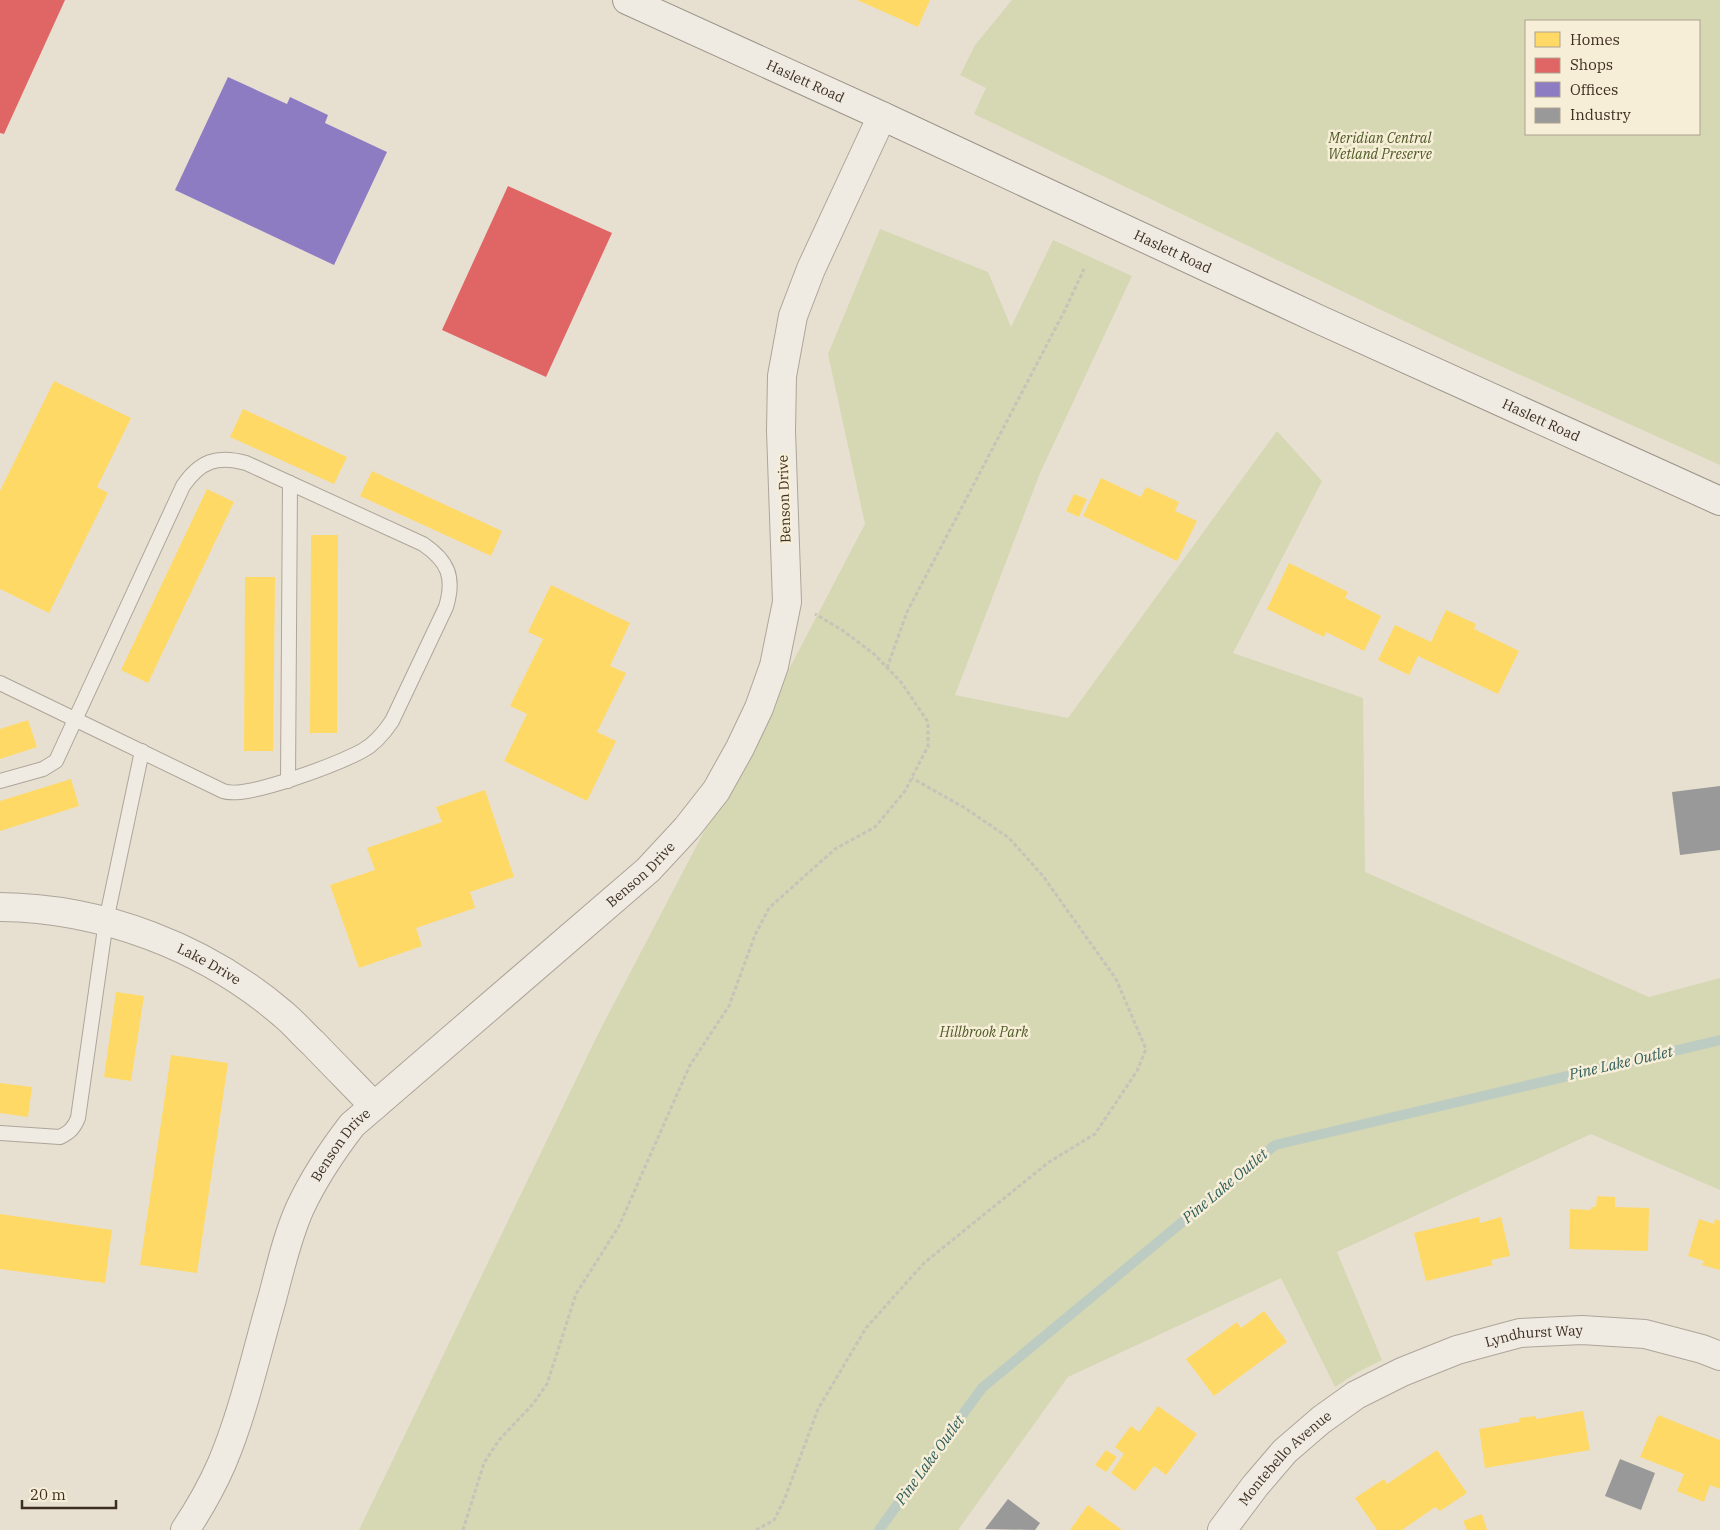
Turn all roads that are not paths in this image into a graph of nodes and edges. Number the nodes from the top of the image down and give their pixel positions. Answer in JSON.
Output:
{"nodes":[{"id":1,"x":627,"y":0,"type":"edge"},
{"id":2,"x":882,"y":116,"type":"junction"},
{"id":3,"x":290,"y":483,"type":"junction"},
{"id":4,"x":1720,"y":502,"type":"edge"},
{"id":5,"x":0,"y":683,"type":"edge"},
{"id":6,"x":76,"y":720,"type":"junction"},
{"id":7,"x":142,"y":751,"type":"junction"},
{"id":8,"x":0,"y":781,"type":"edge"},
{"id":9,"x":288,"y":781,"type":"junction"},
{"id":10,"x":0,"y":907,"type":"edge"},
{"id":11,"x":106,"y":921,"type":"junction"},
{"id":12,"x":374,"y":1106,"type":"junction"},
{"id":13,"x":0,"y":1133,"type":"edge"},
{"id":14,"x":1720,"y":1356,"type":"edge"},
{"id":15,"x":1356,"y":1395,"type":"joint"},
{"id":16,"x":186,"y":1530,"type":"edge"},
{"id":17,"x":1222,"y":1530,"type":"edge"}],
"edges":[{"from":1,"to":2,"type":"street","name":"Haslett Road"},
{"from":2,"to":4,"type":"street","name":"Haslett Road"},
{"from":2,"to":12,"type":"street","name":"Benson Drive"},
{"from":3,"to":6,"type":"lane"},
{"from":3,"to":9,"type":"lane"},
{"from":3,"to":9,"type":"lane"},
{"from":5,"to":6,"type":"lane"},
{"from":6,"to":7,"type":"lane"},
{"from":6,"to":8,"type":"lane"},
{"from":7,"to":9,"type":"lane"},
{"from":7,"to":11,"type":"lane"},
{"from":10,"to":11,"type":"street","name":"Lake Drive"},
{"from":11,"to":12,"type":"street","name":"Lake Drive"},
{"from":11,"to":13,"type":"lane"},
{"from":12,"to":16,"type":"street","name":"Benson Drive"},
{"from":14,"to":15,"type":"street","name":"Lyndhurst Way"},
{"from":15,"to":17,"type":"street","name":"Montebello Avenue"}]}
